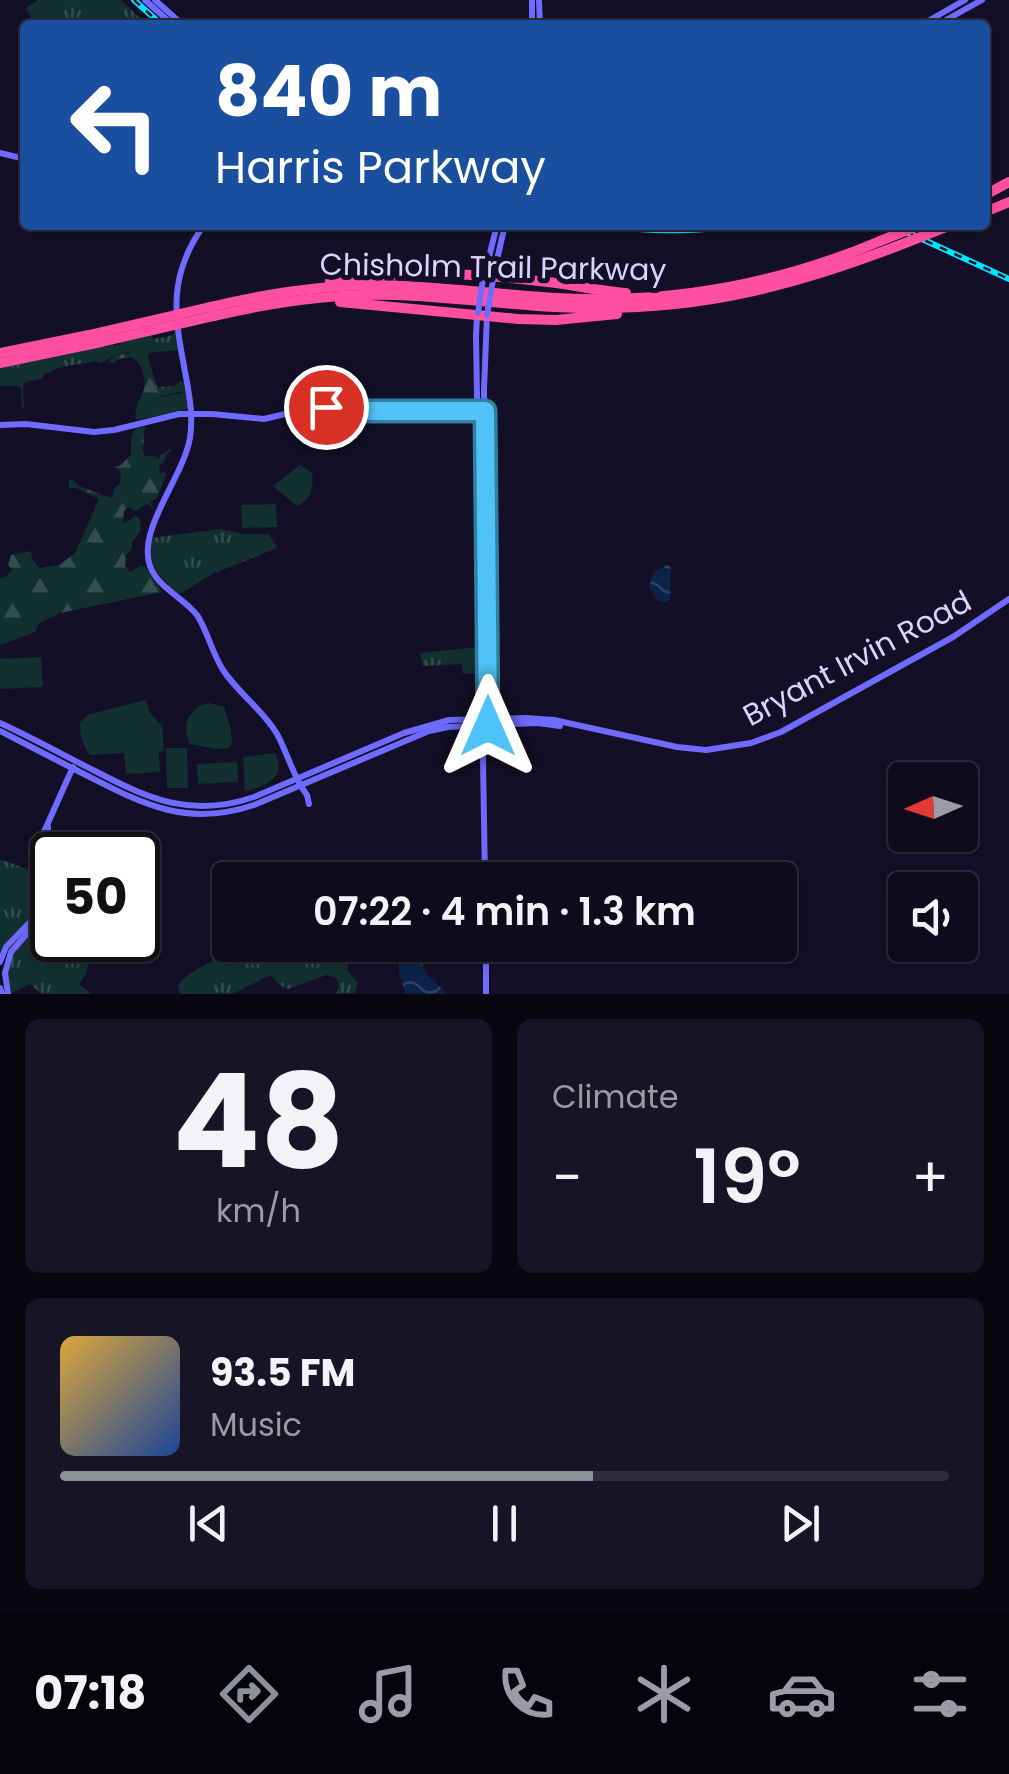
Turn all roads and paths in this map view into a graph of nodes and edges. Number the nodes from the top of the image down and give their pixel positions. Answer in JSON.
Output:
{"nodes":[{"id":1,"x":146,"y":0,"type":"edge"},
{"id":2,"x":155,"y":0,"type":"edge"},
{"id":3,"x":965,"y":0,"type":"edge"},
{"id":4,"x":982,"y":0,"type":"edge"},
{"id":5,"x":168,"y":20,"type":"edge"},
{"id":6,"x":177,"y":20,"type":"edge"},
{"id":7,"x":937,"y":20,"type":"edge"},
{"id":8,"x":939,"y":20,"type":"edge"},
{"id":9,"x":201,"y":230,"type":"edge"},
{"id":10,"x":495,"y":230,"type":"edge"},
{"id":11,"x":504,"y":230,"type":"edge"},
{"id":12,"x":908,"y":230,"type":"edge"},
{"id":13,"x":938,"y":230,"type":"edge"},
{"id":14,"x":494,"y":234,"type":"junction"},
{"id":15,"x":499,"y":251,"type":"junction"},
{"id":16,"x":488,"y":258,"type":"junction"},
{"id":17,"x":470,"y":276,"type":"junction"},
{"id":18,"x":488,"y":278,"type":"junction"},
{"id":19,"x":276,"y":293,"type":"junction"},
{"id":20,"x":672,"y":300,"type":"junction"},
{"id":21,"x":254,"y":307,"type":"junction"},
{"id":22,"x":212,"y":311,"type":"junction"},
{"id":23,"x":482,"y":315,"type":"junction"},
{"id":24,"x":0,"y":354,"type":"edge"},
{"id":25,"x":0,"y":363,"type":"edge"},
{"id":26,"x":481,"y":365,"type":"junction"},
{"id":27,"x":478,"y":395,"type":"junction"},
{"id":28,"x":464,"y":411,"type":"junction"},
{"id":29,"x":482,"y":411,"type":"junction"},
{"id":30,"x":191,"y":414,"type":"junction"},
{"id":31,"x":0,"y":425,"type":"edge"},
{"id":32,"x":480,"y":524,"type":"junction"},
{"id":33,"x":486,"y":544,"type":"junction"},
{"id":34,"x":1009,"y":600,"type":"edge"},
{"id":35,"x":488,"y":706,"type":"junction"},
{"id":36,"x":501,"y":718,"type":"junction"},
{"id":37,"x":484,"y":722,"type":"junction"},
{"id":38,"x":0,"y":723,"type":"edge"},
{"id":39,"x":0,"y":731,"type":"edge"},
{"id":40,"x":624,"y":738,"type":"junction"},
{"id":41,"x":73,"y":769,"type":"junction"},
{"id":42,"x":300,"y":785,"type":"junction"},
{"id":43,"x":308,"y":803,"type":"dead end"},
{"id":44,"x":47,"y":832,"type":"edge"},
{"id":45,"x":485,"y":862,"type":"edge"},
{"id":46,"x":30,"y":920,"type":"edge"},
{"id":47,"x":30,"y":929,"type":"edge"},
{"id":48,"x":0,"y":962,"type":"edge"},
{"id":49,"x":486,"y":962,"type":"edge"},
{"id":50,"x":3,"y":992,"type":"edge"},
{"id":51,"x":486,"y":994,"type":"edge"}],
"edges":[{"from":1,"to":5,"type":"street"},
{"from":2,"to":6,"type":"street"},
{"from":3,"to":7,"type":"street"},
{"from":4,"to":8,"type":"street"},
{"from":9,"to":30,"type":"street"},
{"from":10,"to":14,"type":"street"},
{"from":11,"to":15,"type":"street"},
{"from":12,"to":20,"type":"highway","name":"Chisholm Trail Parkway","bridge":true},
{"from":13,"to":20,"type":"highway","name":"Chisholm Trail Parkway","bridge":true},
{"from":14,"to":15,"type":"street"},
{"from":14,"to":16,"type":"street"},
{"from":15,"to":18,"type":"street"},
{"from":16,"to":17,"type":"street"},
{"from":16,"to":18,"type":"street"},
{"from":17,"to":18,"type":"highway"},
{"from":17,"to":19,"type":"highway"},
{"from":18,"to":20,"type":"highway"},
{"from":18,"to":23,"type":"street","bridge":true},
{"from":19,"to":20,"type":"highway","name":"Chisholm Trail Parkway"},
{"from":19,"to":22,"type":"highway","name":"Chisholm Trail Parkway"},
{"from":20,"to":21,"type":"highway","name":"Chisholm Trail Parkway"},
{"from":20,"to":23,"type":"highway"},
{"from":21,"to":22,"type":"highway","name":"Chisholm Trail Parkway"},
{"from":21,"to":23,"type":"highway"},
{"from":22,"to":24,"type":"highway","name":"Chisholm Trail Parkway","bridge":true},
{"from":22,"to":25,"type":"highway","name":"Chisholm Trail Parkway","bridge":true},
{"from":23,"to":26,"type":"street"},
{"from":23,"to":26,"type":"street"},
{"from":26,"to":27,"type":"street"},
{"from":26,"to":29,"type":"street"},
{"from":27,"to":28,"type":"street"},
{"from":27,"to":29,"type":"street"},
{"from":28,"to":29,"type":"street"},
{"from":28,"to":30,"type":"street"},
{"from":29,"to":32,"type":"street"},
{"from":29,"to":33,"type":"street"},
{"from":30,"to":31,"type":"street"},
{"from":30,"to":42,"type":"street"},
{"from":32,"to":33,"type":"street"},
{"from":32,"to":37,"type":"street"},
{"from":33,"to":35,"type":"street"},
{"from":34,"to":40,"type":"street","name":"Bryant Irvin Road"},
{"from":35,"to":36,"type":"street"},
{"from":35,"to":37,"type":"street"},
{"from":36,"to":37,"type":"street","name":"Bryant Irvin Road"},
{"from":36,"to":40,"type":"street","name":"Bryant Irvin Road"},
{"from":37,"to":40,"type":"street","name":"Bryant Irvin Road"},
{"from":37,"to":42,"type":"street","name":"Bryant Irvin Road"},
{"from":37,"to":45,"type":"street"},
{"from":38,"to":41,"type":"street","name":"Bryant Irvin Road"},
{"from":39,"to":41,"type":"street","name":"Bryant Irvin Road"},
{"from":41,"to":42,"type":"street","name":"Bryant Irvin Road"},
{"from":41,"to":44,"type":"street"},
{"from":42,"to":43,"type":"street"},
{"from":46,"to":48,"type":"street"},
{"from":47,"to":50,"type":"street"},
{"from":49,"to":51,"type":"street"}]}
